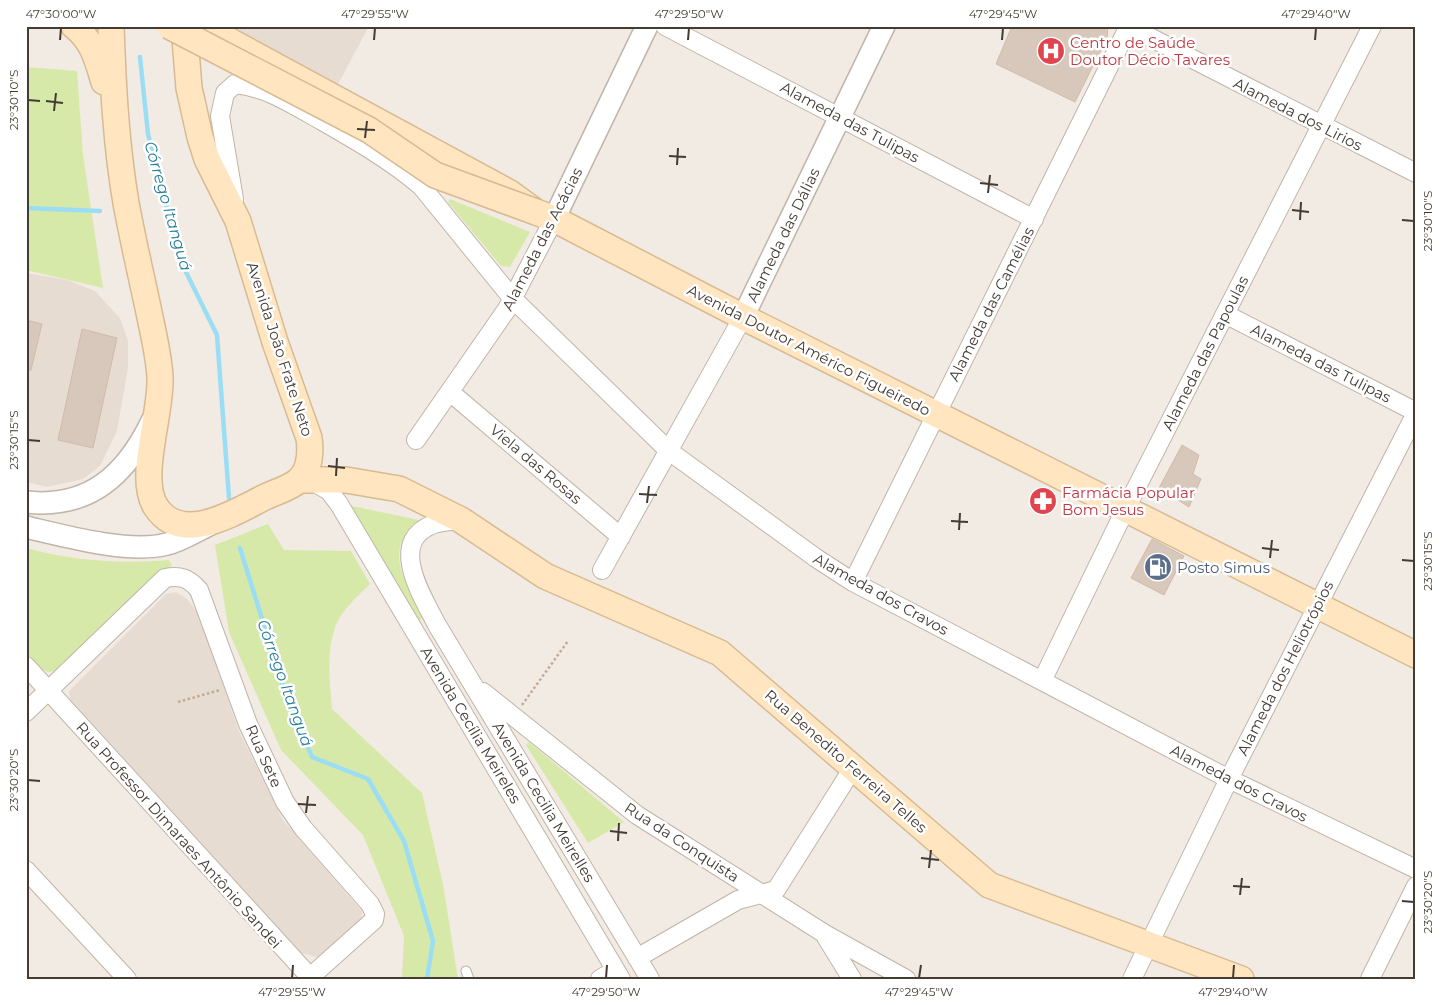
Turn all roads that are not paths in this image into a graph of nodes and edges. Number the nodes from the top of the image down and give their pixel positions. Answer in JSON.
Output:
{"nodes":[{"id":1,"x":74,"y":26,"type":"edge"},
{"id":2,"x":111,"y":26,"type":"edge"},
{"id":3,"x":169,"y":26,"type":"edge"},
{"id":4,"x":184,"y":26,"type":"edge"},
{"id":5,"x":213,"y":26,"type":"edge"},
{"id":6,"x":647,"y":26,"type":"edge"},
{"id":7,"x":665,"y":26,"type":"edge"},
{"id":8,"x":884,"y":26,"type":"edge"},
{"id":9,"x":1129,"y":26,"type":"edge"},
{"id":10,"x":1372,"y":26,"type":"edge"},
{"id":11,"x":114,"y":110,"type":"junction"},
{"id":12,"x":840,"y":116,"type":"junction"},
{"id":13,"x":1320,"y":126,"type":"junction"},
{"id":14,"x":1416,"y":173,"type":"edge"},
{"id":15,"x":545,"y":216,"type":"junction"},
{"id":16,"x":1034,"y":218,"type":"junction"},
{"id":17,"x":238,"y":221,"type":"junction"},
{"id":18,"x":512,"y":298,"type":"junction"},
{"id":19,"x":1225,"y":314,"type":"junction"},
{"id":20,"x":743,"y":317,"type":"junction"},
{"id":21,"x":450,"y":392,"type":"junction"},
{"id":22,"x":158,"y":409,"type":"junction"},
{"id":23,"x":1416,"y":413,"type":"edge"},
{"id":24,"x":936,"y":414,"type":"junction"},
{"id":25,"x":416,"y":440,"type":"dead end"},
{"id":26,"x":669,"y":451,"type":"junction"},
{"id":27,"x":305,"y":480,"type":"junction"},
{"id":28,"x":26,"y":502,"type":"edge"},
{"id":29,"x":1126,"y":508,"type":"junction"},
{"id":30,"x":228,"y":516,"type":"junction"},
{"id":31,"x":461,"y":520,"type":"junction"},
{"id":32,"x":26,"y":527,"type":"edge"},
{"id":33,"x":621,"y":537,"type":"junction"},
{"id":34,"x":602,"y":570,"type":"dead end"},
{"id":35,"x":853,"y":582,"type":"junction"},
{"id":36,"x":1317,"y":604,"type":"junction"},
{"id":37,"x":437,"y":625,"type":"junction"},
{"id":38,"x":418,"y":636,"type":"junction"},
{"id":39,"x":1416,"y":655,"type":"edge"},
{"id":40,"x":26,"y":666,"type":"edge"},
{"id":41,"x":1042,"y":681,"type":"junction"},
{"id":42,"x":474,"y":683,"type":"junction"},
{"id":43,"x":48,"y":692,"type":"junction"},
{"id":44,"x":26,"y":712,"type":"edge"},
{"id":45,"x":853,"y":768,"type":"junction"},
{"id":46,"x":1229,"y":779,"type":"junction"},
{"id":47,"x":1416,"y":869,"type":"edge"},
{"id":48,"x":26,"y":870,"type":"edge"},
{"id":49,"x":1416,"y":886,"type":"edge"},
{"id":50,"x":761,"y":893,"type":"junction"},
{"id":51,"x":825,"y":934,"type":"junction"},
{"id":52,"x":1148,"y":946,"type":"junction"},
{"id":53,"x":637,"y":958,"type":"junction"},
{"id":54,"x":868,"y":959,"type":"junction"},
{"id":55,"x":612,"y":976,"type":"edge"},
{"id":56,"x":309,"y":978,"type":"edge"},
{"id":57,"x":127,"y":979,"type":"edge"},
{"id":58,"x":650,"y":979,"type":"edge"},
{"id":59,"x":852,"y":979,"type":"edge"},
{"id":60,"x":860,"y":979,"type":"edge"},
{"id":61,"x":906,"y":979,"type":"edge"},
{"id":62,"x":1132,"y":979,"type":"edge"},
{"id":63,"x":1241,"y":979,"type":"edge"},
{"id":64,"x":1370,"y":979,"type":"edge"}],
"edges":[{"from":1,"to":11,"type":"main road"},
{"from":2,"to":11,"type":"main road"},
{"from":3,"to":15,"type":"main road","bridge":true},
{"from":4,"to":17,"type":"main road","name":"Avenida João Frate Neto"},
{"from":5,"to":15,"type":"main road","name":"Avenida Doutor Américo Figueiredo"},
{"from":6,"to":15,"type":"street","name":"Alameda das Acácias"},
{"from":7,"to":12,"type":"street","name":"Alameda das Tulipas"},
{"from":8,"to":12,"type":"street","name":"Alameda das Dálias"},
{"from":9,"to":13,"type":"street","name":"Alameda dos Lirios"},
{"from":9,"to":16,"type":"street","name":"Alameda das Camélias"},
{"from":10,"to":13,"type":"street","name":"Alameda das Papoulas"},
{"from":11,"to":22,"type":"main road"},
{"from":12,"to":16,"type":"street","name":"Alameda das Tulipas"},
{"from":12,"to":20,"type":"street","name":"Alameda das Dálias"},
{"from":13,"to":14,"type":"street","name":"Alameda dos Lirios"},
{"from":13,"to":19,"type":"street","name":"Alameda das Papoulas"},
{"from":15,"to":18,"type":"street","name":"Alameda das Acácias"},
{"from":15,"to":20,"type":"main road","name":"Avenida Doutor Américo Figueiredo"},
{"from":16,"to":24,"type":"street","name":"Alameda das Camélias"},
{"from":17,"to":18,"type":"street","name":"Alameda dos Cravos"},
{"from":17,"to":27,"type":"main road","name":"Avenida João Frate Neto"},
{"from":18,"to":21,"type":"street","name":"Alameda das Acácias"},
{"from":18,"to":26,"type":"street","name":"Alameda dos Cravos"},
{"from":19,"to":23,"type":"street","name":"Alameda das Tulipas"},
{"from":19,"to":29,"type":"street","name":"Alameda das Papoulas"},
{"from":20,"to":24,"type":"main road","name":"Avenida Doutor Américo Figueiredo"},
{"from":20,"to":26,"type":"street","name":"Alameda das Dálias"},
{"from":21,"to":25,"type":"street","name":"Alameda das Acácias"},
{"from":21,"to":33,"type":"street","name":"Viela das Rosas"},
{"from":22,"to":28,"type":"street"},
{"from":22,"to":30,"type":"main road"},
{"from":23,"to":36,"type":"street","name":"Alameda dos Heliotrópios"},
{"from":24,"to":29,"type":"main road","name":"Avenida Doutor Américo Figueiredo"},
{"from":24,"to":35,"type":"street","name":"Alameda das Camélias"},
{"from":26,"to":33,"type":"street","name":"Alameda das Dálias"},
{"from":26,"to":35,"type":"street","name":"Alameda dos Cravos"},
{"from":27,"to":30,"type":"main road"},
{"from":27,"to":31,"type":"main road","name":"Rua Benedito Ferreira Telles"},
{"from":27,"to":38,"type":"street","name":"Avenida Cecília Meireles"},
{"from":29,"to":36,"type":"main road","name":"Avenida Doutor Américo Figueiredo"},
{"from":29,"to":41,"type":"street","name":"Alameda das Papoulas"},
{"from":30,"to":32,"type":"street"},
{"from":31,"to":37,"type":"street","name":"Avenida Cecilia Meirelles"},
{"from":31,"to":45,"type":"main road","name":"Rua Benedito Ferreira Telles"},
{"from":33,"to":34,"type":"street","name":"Alameda das Dálias"},
{"from":35,"to":41,"type":"street","name":"Alameda dos Cravos"},
{"from":36,"to":39,"type":"main road","name":"Avenida Doutor Américo Figueiredo"},
{"from":36,"to":46,"type":"street","name":"Alameda dos Heliotrópios"},
{"from":37,"to":38,"type":"street"},
{"from":37,"to":42,"type":"street","name":"Avenida Cecilia Meirelles"},
{"from":38,"to":55,"type":"street","name":"Avenida Cecília Meireles"},
{"from":40,"to":43,"type":"street","name":"Rua Professor Dimaraes Antônio Sandei"},
{"from":41,"to":46,"type":"street","name":"Alameda dos Cravos"},
{"from":42,"to":50,"type":"street","name":"Rua da Conquista"},
{"from":42,"to":53,"type":"street","name":"Avenida Cecilia Meirelles"},
{"from":43,"to":44,"type":"street"},
{"from":43,"to":56,"type":"street","name":"Rua Professor Dimaraes Antônio Sandei"},
{"from":43,"to":56,"type":"street","name":"Rua Sete"},
{"from":45,"to":50,"type":"street"},
{"from":45,"to":52,"type":"main road","name":"Rua Benedito Ferreira Telles"},
{"from":46,"to":47,"type":"street","name":"Alameda dos Cravos"},
{"from":46,"to":52,"type":"street","name":"Alameda dos Heliotrópios"},
{"from":48,"to":57,"type":"street"},
{"from":49,"to":64,"type":"street"},
{"from":50,"to":51,"type":"street","name":"Rua da Conquista"},
{"from":50,"to":53,"type":"street"},
{"from":51,"to":54,"type":"street","name":"Rua da Conquista"},
{"from":51,"to":59,"type":"street"},
{"from":52,"to":62,"type":"street","name":"Alameda dos Heliotrópios"},
{"from":52,"to":63,"type":"main road","name":"Rua Benedito Ferreira Telles"},
{"from":53,"to":58,"type":"street","name":"Avenida Cecilia Meirelles"},
{"from":54,"to":60,"type":"street"},
{"from":54,"to":61,"type":"street","name":"Rua da Conquista"}]}
